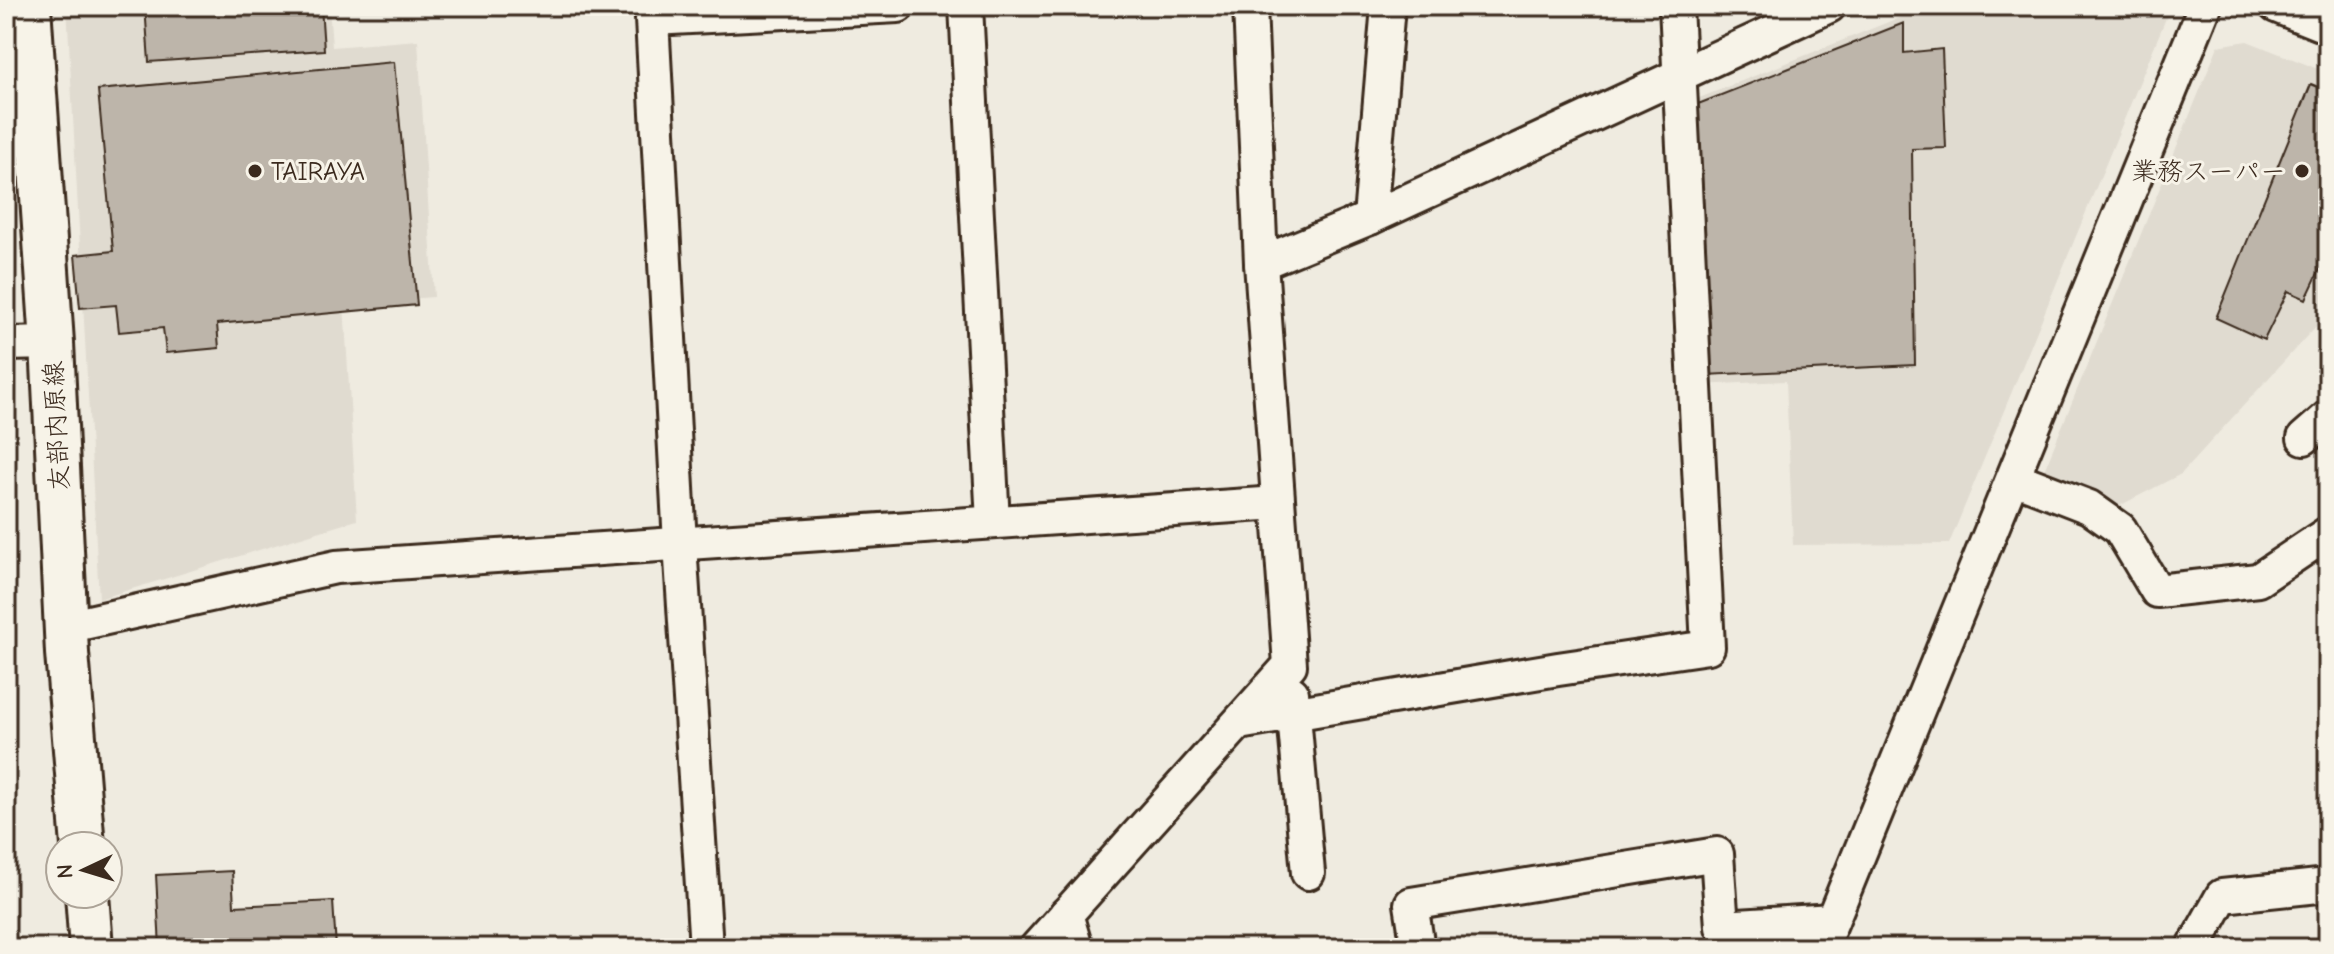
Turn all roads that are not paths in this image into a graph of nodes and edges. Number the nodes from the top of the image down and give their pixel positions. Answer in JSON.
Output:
{"nodes":[{"id":1,"x":29,"y":6,"type":"edge"},
{"id":2,"x":898,"y":6,"type":"edge"},
{"id":3,"x":966,"y":6,"type":"edge"},
{"id":4,"x":1250,"y":6,"type":"edge"},
{"id":5,"x":1388,"y":6,"type":"edge"},
{"id":6,"x":1676,"y":6,"type":"edge"},
{"id":7,"x":1829,"y":6,"type":"edge"},
{"id":8,"x":2205,"y":6,"type":"edge"},
{"id":9,"x":2276,"y":6,"type":"edge"},
{"id":10,"x":2328,"y":27,"type":"edge"},
{"id":11,"x":1681,"y":74,"type":"junction"},
{"id":12,"x":1370,"y":218,"type":"junction"},
{"id":13,"x":1261,"y":263,"type":"junction"},
{"id":14,"x":52,"y":343,"type":"junction"},
{"id":15,"x":6,"y":344,"type":"edge"},
{"id":16,"x":2014,"y":478,"type":"junction"},
{"id":17,"x":1278,"y":503,"type":"junction"},
{"id":18,"x":993,"y":522,"type":"junction"},
{"id":19,"x":2328,"y":533,"type":"edge"},
{"id":20,"x":680,"y":544,"type":"junction"},
{"id":21,"x":66,"y":627,"type":"junction"},
{"id":22,"x":1290,"y":665,"type":"junction"},
{"id":23,"x":1294,"y":715,"type":"junction"},
{"id":24,"x":1239,"y":723,"type":"junction"},
{"id":25,"x":82,"y":830,"type":"edge"},
{"id":26,"x":1308,"y":873,"type":"dead end"},
{"id":27,"x":2328,"y":885,"type":"edge"},
{"id":28,"x":88,"y":910,"type":"edge"},
{"id":29,"x":1066,"y":914,"type":"junction"},
{"id":30,"x":1826,"y":934,"type":"edge"},
{"id":31,"x":91,"y":948,"type":"edge"},
{"id":32,"x":706,"y":948,"type":"edge"},
{"id":33,"x":1036,"y":948,"type":"edge"},
{"id":34,"x":1076,"y":948,"type":"edge"},
{"id":35,"x":1418,"y":948,"type":"edge"},
{"id":36,"x":2193,"y":948,"type":"edge"}],
"edges":[{"from":1,"to":14,"type":"main road","name":"友部内原線"},
{"from":2,"to":20,"type":"street"},
{"from":3,"to":18,"type":"street"},
{"from":4,"to":13,"type":"street"},
{"from":5,"to":12,"type":"street"},
{"from":6,"to":11,"type":"street"},
{"from":7,"to":11,"type":"street"},
{"from":8,"to":16,"type":"street"},
{"from":9,"to":10,"type":"street"},
{"from":11,"to":12,"type":"street"},
{"from":11,"to":23,"type":"street"},
{"from":12,"to":13,"type":"street"},
{"from":13,"to":17,"type":"street"},
{"from":14,"to":15,"type":"street"},
{"from":14,"to":21,"type":"main road","name":"友部内原線"},
{"from":16,"to":19,"type":"street"},
{"from":16,"to":30,"type":"street"},
{"from":17,"to":18,"type":"street"},
{"from":17,"to":22,"type":"street"},
{"from":18,"to":20,"type":"street"},
{"from":20,"to":21,"type":"street"},
{"from":20,"to":32,"type":"street"},
{"from":21,"to":25,"type":"main road","name":"友部内原線"},
{"from":22,"to":23,"type":"street"},
{"from":22,"to":24,"type":"street"},
{"from":23,"to":24,"type":"street"},
{"from":23,"to":26,"type":"street"},
{"from":24,"to":29,"type":"street"},
{"from":27,"to":36,"type":"street"},
{"from":28,"to":31,"type":"main road"},
{"from":29,"to":33,"type":"street"},
{"from":29,"to":34,"type":"street"},
{"from":30,"to":35,"type":"street"}]}
